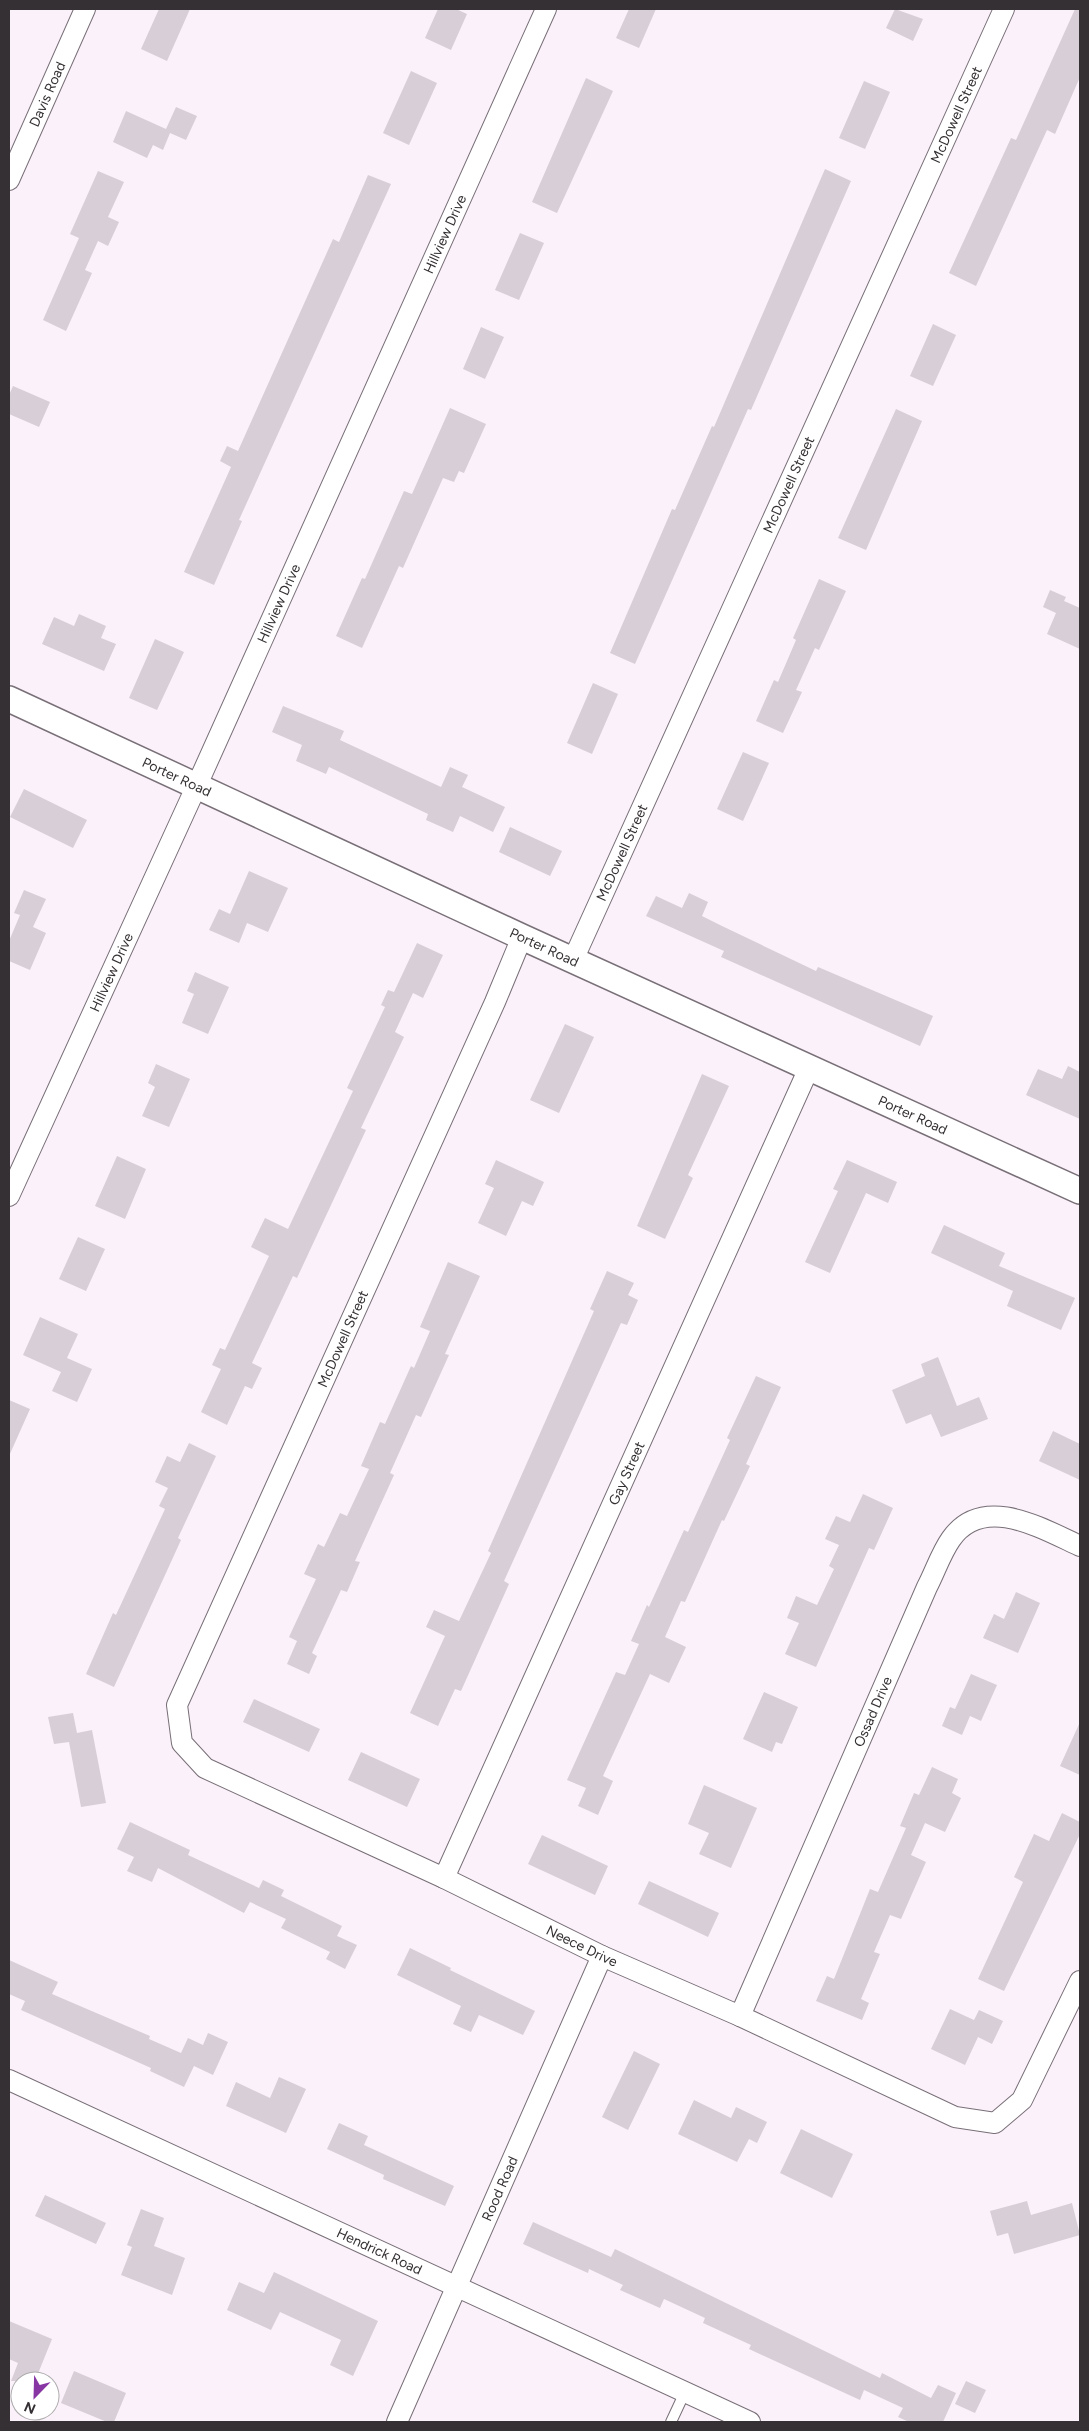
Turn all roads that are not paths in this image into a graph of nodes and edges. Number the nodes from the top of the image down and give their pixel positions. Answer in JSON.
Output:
{"nodes":[{"id":1,"x":85,"y":9,"type":"edge"},
{"id":2,"x":546,"y":9,"type":"edge"},
{"id":3,"x":1004,"y":9,"type":"edge"},
{"id":4,"x":9,"y":180,"type":"edge"},
{"id":5,"x":9,"y":699,"type":"edge"},
{"id":6,"x":198,"y":785,"type":"junction"},
{"id":7,"x":522,"y":937,"type":"junction"},
{"id":8,"x":573,"y":960,"type":"junction"},
{"id":9,"x":809,"y":1068,"type":"junction"},
{"id":10,"x":1080,"y":1191,"type":"edge"},
{"id":11,"x":9,"y":1196,"type":"edge"},
{"id":12,"x":1080,"y":1546,"type":"edge"},
{"id":13,"x":182,"y":1743,"type":"joint"},
{"id":14,"x":444,"y":1878,"type":"junction"},
{"id":15,"x":602,"y":1956,"type":"junction"},
{"id":16,"x":1080,"y":1981,"type":"edge"},
{"id":17,"x":740,"y":2016,"type":"junction"},
{"id":18,"x":9,"y":2080,"type":"edge"},
{"id":19,"x":457,"y":2287,"type":"junction"},
{"id":20,"x":685,"y":2392,"type":"junction"},
{"id":21,"x":397,"y":2422,"type":"edge"},
{"id":22,"x":671,"y":2422,"type":"edge"},
{"id":23,"x":750,"y":2422,"type":"edge"}],
"edges":[{"from":1,"to":4,"type":"street","name":"Davis Road"},
{"from":2,"to":6,"type":"street","name":"Hillview Drive"},
{"from":3,"to":8,"type":"street","name":"McDowell Street"},
{"from":5,"to":6,"type":"street","name":"Porter Road"},
{"from":6,"to":7,"type":"street","name":"Porter Road"},
{"from":6,"to":11,"type":"street","name":"Hillview Drive"},
{"from":7,"to":8,"type":"street","name":"Porter Road"},
{"from":7,"to":13,"type":"street","name":"McDowell Street"},
{"from":8,"to":9,"type":"street","name":"Porter Road"},
{"from":9,"to":10,"type":"street","name":"Porter Road"},
{"from":9,"to":14,"type":"street","name":"Gay Street"},
{"from":12,"to":17,"type":"street","name":"Ossad Drive"},
{"from":13,"to":14,"type":"street","name":"Neece Drive"},
{"from":14,"to":15,"type":"street","name":"Neece Drive"},
{"from":15,"to":17,"type":"street","name":"Neece Drive"},
{"from":15,"to":19,"type":"street","name":"Rood Road"},
{"from":16,"to":17,"type":"street","name":"Neece Drive"},
{"from":18,"to":19,"type":"street","name":"Hendrick Road"},
{"from":19,"to":20,"type":"street","name":"Hendrick Road"},
{"from":19,"to":21,"type":"street","name":"Rood Road"},
{"from":20,"to":22,"type":"lane"},
{"from":20,"to":23,"type":"street","name":"Hendrick Road"}]}
